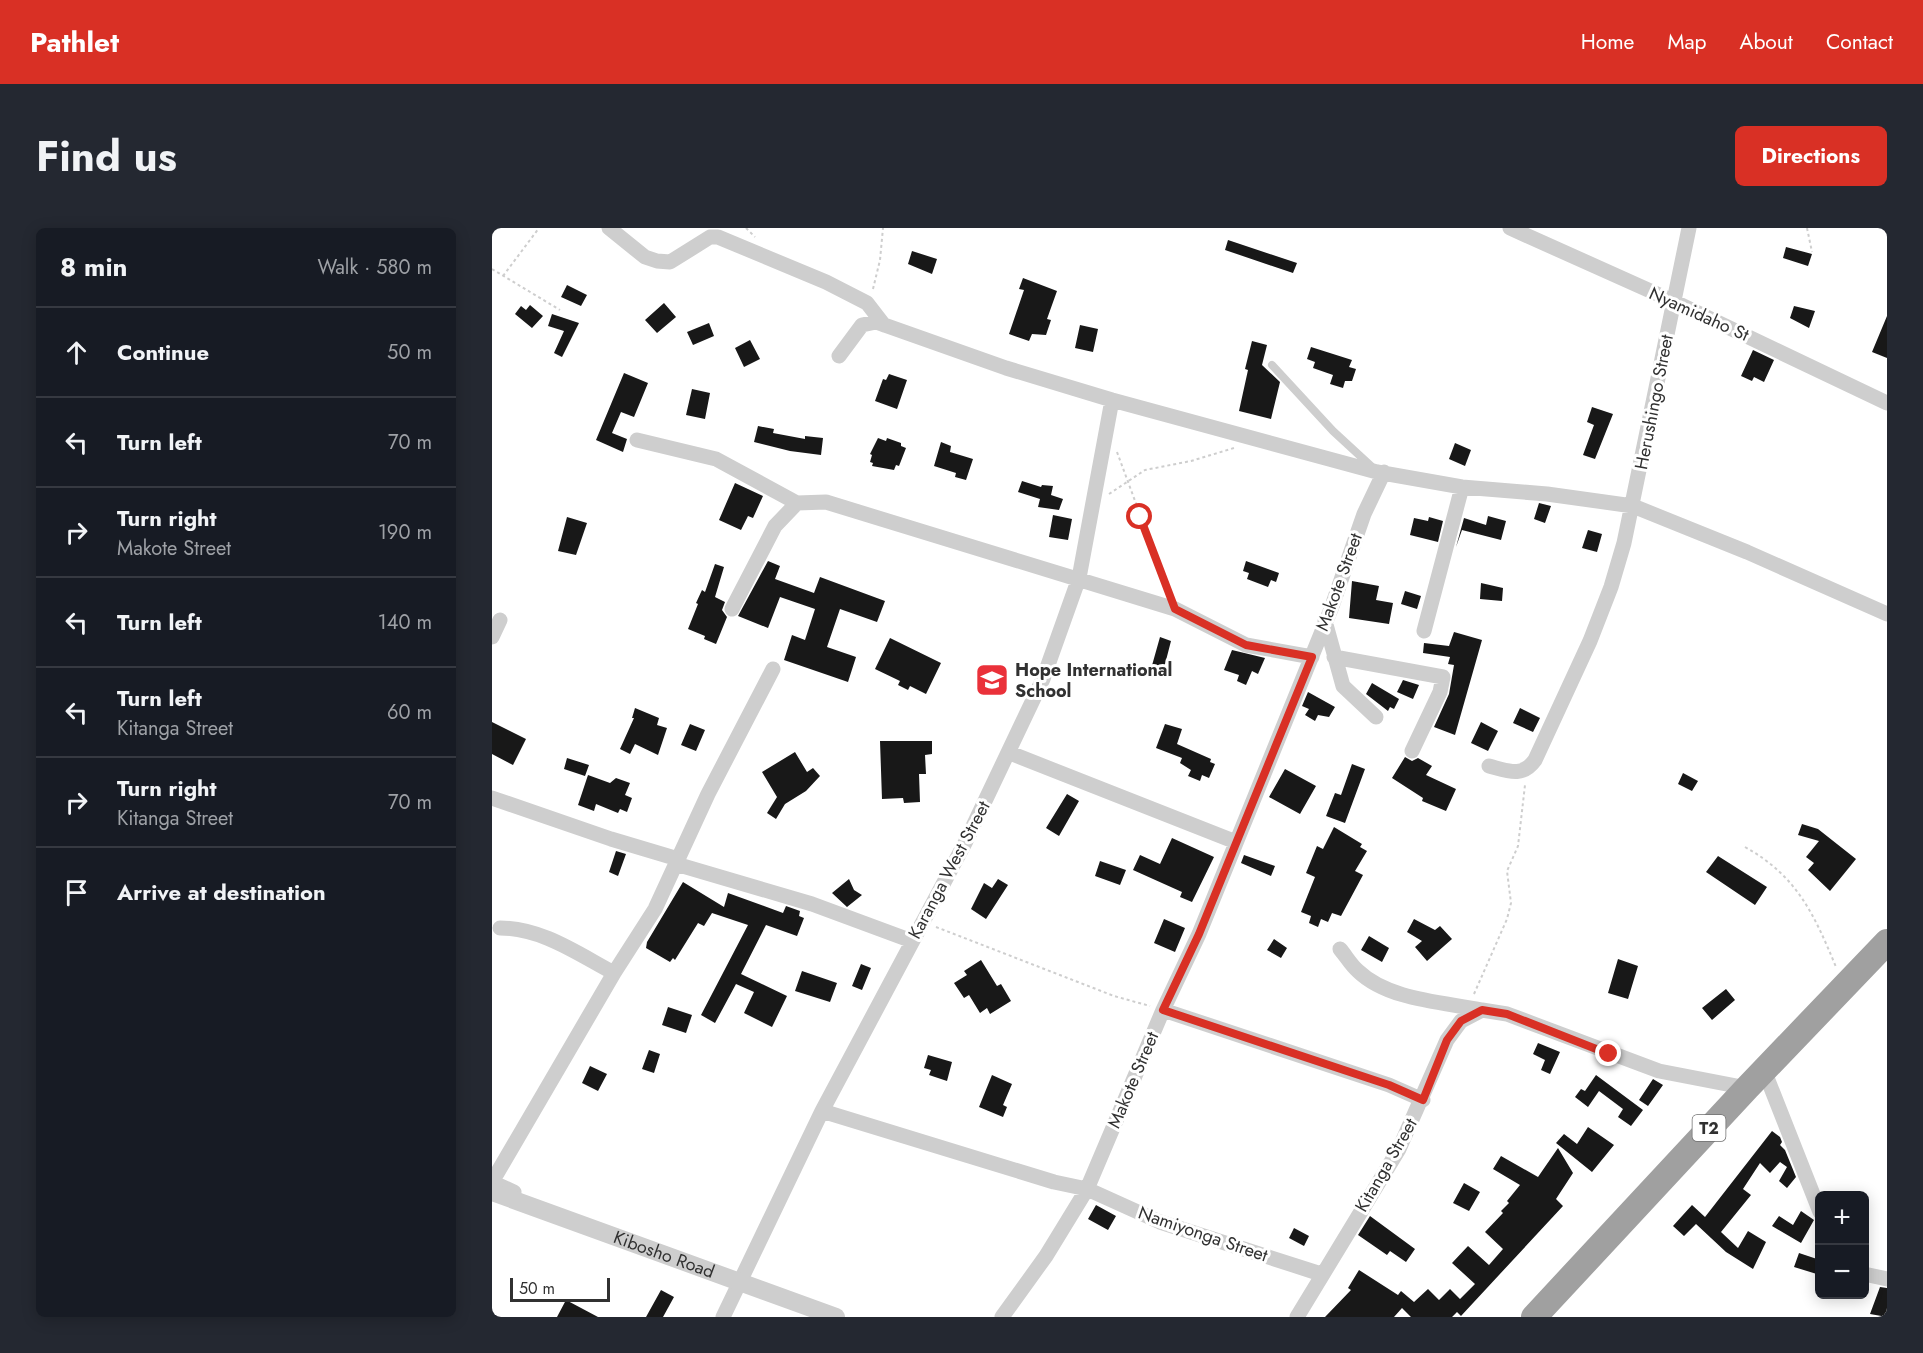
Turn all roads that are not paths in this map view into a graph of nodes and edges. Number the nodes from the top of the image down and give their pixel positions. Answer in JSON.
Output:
{"nodes":[{"id":1,"x":609,"y":228,"type":"edge"},
{"id":2,"x":1510,"y":228,"type":"edge"},
{"id":3,"x":1689,"y":228,"type":"edge"},
{"id":4,"x":1675,"y":302,"type":"junction"},
{"id":5,"x":884,"y":325,"type":"junction"},
{"id":6,"x":839,"y":356,"type":"dead end"},
{"id":7,"x":1272,"y":365,"type":"dead end"},
{"id":8,"x":1112,"y":400,"type":"junction"},
{"id":9,"x":1887,"y":403,"type":"edge"},
{"id":10,"x":637,"y":440,"type":"dead end"},
{"id":11,"x":1380,"y":472,"type":"junction"},
{"id":12,"x":1461,"y":487,"type":"junction"},
{"id":13,"x":796,"y":503,"type":"junction"},
{"id":14,"x":1633,"y":506,"type":"junction"},
{"id":15,"x":1079,"y":578,"type":"junction"},
{"id":16,"x":732,"y":609,"type":"dead end"},
{"id":17,"x":1887,"y":614,"type":"edge"},
{"id":18,"x":500,"y":620,"type":"dead end"},
{"id":19,"x":1325,"y":621,"type":"junction"},
{"id":20,"x":1424,"y":631,"type":"dead end"},
{"id":21,"x":492,"y":637,"type":"edge"},
{"id":22,"x":1312,"y":657,"type":"junction"},
{"id":23,"x":1334,"y":657,"type":"junction"},
{"id":24,"x":773,"y":669,"type":"dead end"},
{"id":25,"x":1376,"y":717,"type":"dead end"},
{"id":26,"x":1412,"y":751,"type":"dead end"},
{"id":27,"x":1010,"y":753,"type":"junction"},
{"id":28,"x":1489,"y":766,"type":"dead end"},
{"id":29,"x":492,"y":798,"type":"edge"},
{"id":30,"x":1236,"y":842,"type":"junction"},
{"id":31,"x":677,"y":861,"type":"junction"},
{"id":32,"x":500,"y":928,"type":"dead end"},
{"id":33,"x":912,"y":941,"type":"junction"},
{"id":34,"x":1887,"y":942,"type":"edge"},
{"id":35,"x":1340,"y":949,"type":"dead end"},
{"id":36,"x":614,"y":973,"type":"junction"},
{"id":37,"x":1475,"y":1008,"type":"junction"},
{"id":38,"x":1163,"y":1010,"type":"junction"},
{"id":39,"x":1755,"y":1079,"type":"junction"},
{"id":40,"x":1423,"y":1100,"type":"junction"},
{"id":41,"x":822,"y":1111,"type":"junction"},
{"id":42,"x":492,"y":1182,"type":"edge"},
{"id":43,"x":1087,"y":1189,"type":"junction"},
{"id":44,"x":492,"y":1192,"type":"edge"},
{"id":45,"x":1815,"y":1202,"type":"edge"},
{"id":46,"x":593,"y":1229,"type":"junction"},
{"id":47,"x":1321,"y":1274,"type":"junction"},
{"id":48,"x":1869,"y":1275,"type":"edge"},
{"id":49,"x":1887,"y":1279,"type":"edge"},
{"id":50,"x":740,"y":1280,"type":"junction"},
{"id":51,"x":723,"y":1317,"type":"edge"},
{"id":52,"x":836,"y":1317,"type":"edge"},
{"id":53,"x":1002,"y":1317,"type":"edge"},
{"id":54,"x":1297,"y":1317,"type":"edge"},
{"id":55,"x":1534,"y":1317,"type":"edge"}],
"edges":[{"from":1,"to":5,"type":"street"},
{"from":2,"to":4,"type":"street","name":"Nyamidaho St"},
{"from":3,"to":4,"type":"street","name":"Herushingo Street"},
{"from":4,"to":9,"type":"street","name":"Nyamidaho St"},
{"from":4,"to":14,"type":"street","name":"Herushingo Street"},
{"from":5,"to":6,"type":"street"},
{"from":5,"to":8,"type":"street"},
{"from":7,"to":11,"type":"lane"},
{"from":8,"to":11,"type":"street"},
{"from":8,"to":15,"type":"street","name":"Karanga West Street"},
{"from":10,"to":13,"type":"street"},
{"from":11,"to":12,"type":"street"},
{"from":11,"to":19,"type":"street","name":"Makote Street"},
{"from":12,"to":14,"type":"street"},
{"from":12,"to":20,"type":"street"},
{"from":13,"to":15,"type":"street"},
{"from":13,"to":16,"type":"street"},
{"from":14,"to":17,"type":"street"},
{"from":14,"to":28,"type":"street","name":"Herushingo Street"},
{"from":15,"to":22,"type":"street"},
{"from":15,"to":27,"type":"street","name":"Karanga West Street"},
{"from":18,"to":21,"type":"street"},
{"from":19,"to":22,"type":"street","name":"Makote Street"},
{"from":19,"to":23,"type":"street"},
{"from":22,"to":30,"type":"street","name":"Makote Street"},
{"from":23,"to":25,"type":"street"},
{"from":23,"to":26,"type":"street"},
{"from":24,"to":31,"type":"street"},
{"from":27,"to":30,"type":"street"},
{"from":27,"to":33,"type":"street","name":"Karanga West Street"},
{"from":29,"to":31,"type":"street"},
{"from":30,"to":38,"type":"street","name":"Makote Street"},
{"from":31,"to":33,"type":"street"},
{"from":31,"to":36,"type":"street"},
{"from":32,"to":36,"type":"street"},
{"from":33,"to":41,"type":"street","name":"Karanga West Street"},
{"from":34,"to":39,"type":"highway","number":"T2"},
{"from":35,"to":37,"type":"street"},
{"from":36,"to":42,"type":"street"},
{"from":37,"to":39,"type":"street"},
{"from":37,"to":40,"type":"street","name":"Kitanga Street"},
{"from":38,"to":40,"type":"street"},
{"from":38,"to":43,"type":"street","name":"Makote Street"},
{"from":39,"to":45,"type":"street"},
{"from":39,"to":55,"type":"highway","number":"T2"},
{"from":40,"to":47,"type":"street","name":"Kitanga Street"},
{"from":41,"to":43,"type":"street"},
{"from":41,"to":50,"type":"street","name":"Karanga West Street"},
{"from":42,"to":46,"type":"street"},
{"from":43,"to":47,"type":"street","name":"Namiyonga Street"},
{"from":43,"to":53,"type":"street","name":"Makote Street"},
{"from":44,"to":46,"type":"street","name":"Kibosho Road"},
{"from":46,"to":50,"type":"street","name":"Kibosho Road"},
{"from":47,"to":54,"type":"street","name":"Kitanga Street"},
{"from":48,"to":49,"type":"street"},
{"from":50,"to":51,"type":"street","name":"Karanga West Street"},
{"from":50,"to":52,"type":"street","name":"Kibosho Road"}]}
